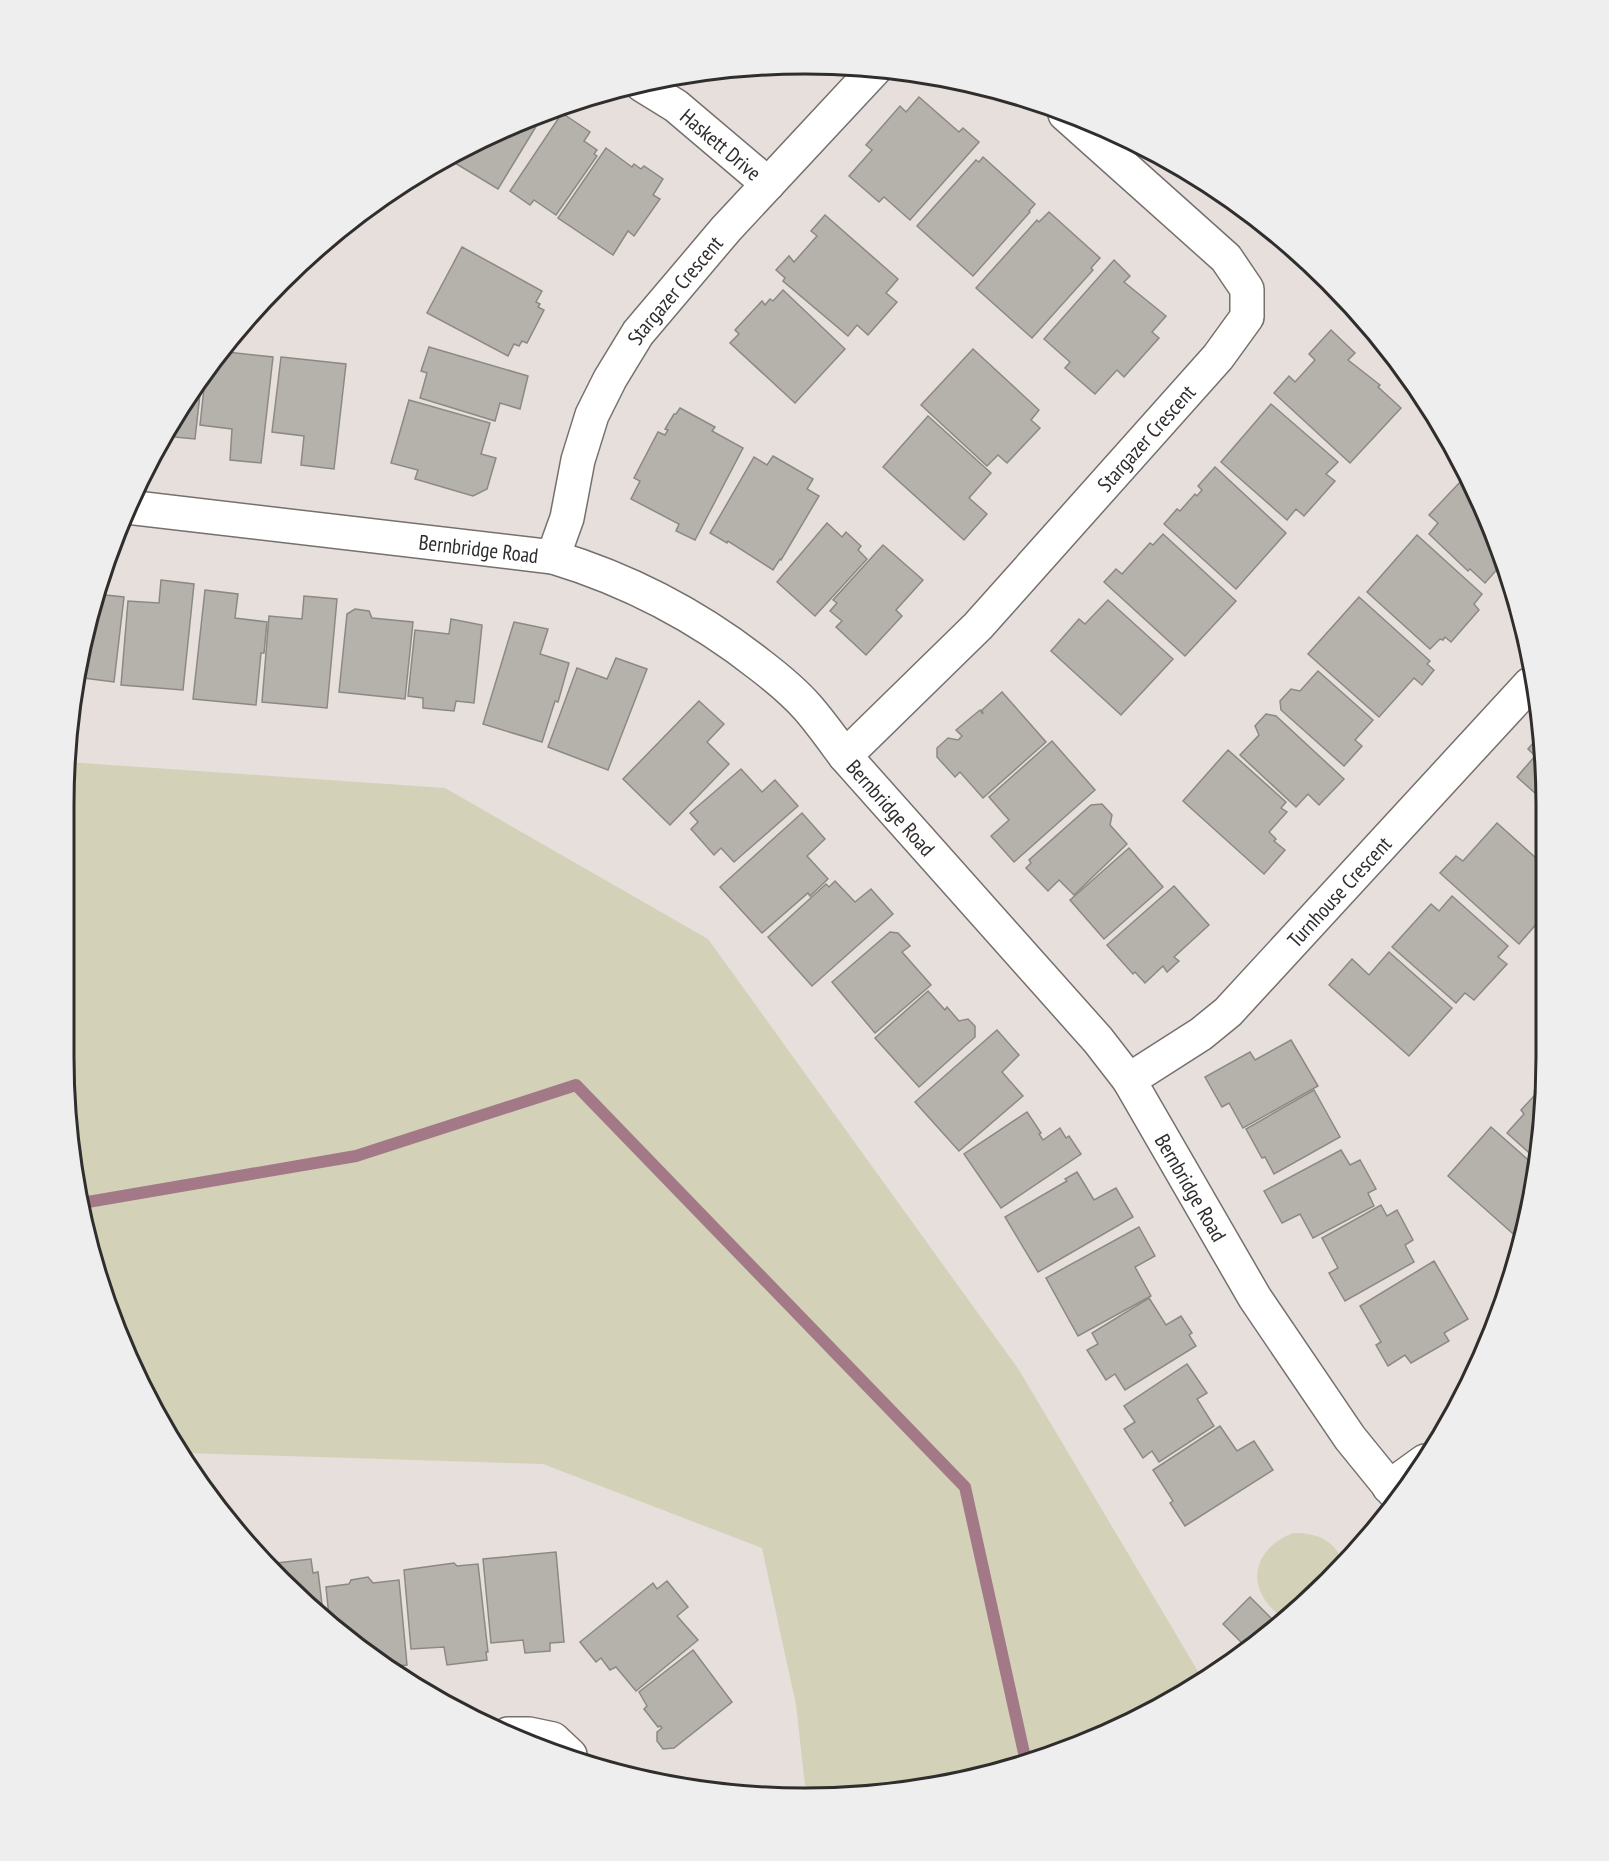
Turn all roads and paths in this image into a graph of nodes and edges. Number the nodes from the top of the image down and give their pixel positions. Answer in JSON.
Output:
{"nodes":[{"id":1,"x":868,"y":77,"type":"edge"},
{"id":2,"x":651,"y":90,"type":"edge"},
{"id":3,"x":1080,"y":128,"type":"edge"},
{"id":4,"x":768,"y":184,"type":"junction"},
{"id":5,"x":137,"y":508,"type":"edge"},
{"id":6,"x":553,"y":557,"type":"junction"},
{"id":7,"x":1526,"y":689,"type":"edge"},
{"id":8,"x":845,"y":756,"type":"junction"},
{"id":9,"x":1129,"y":1080,"type":"junction"},
{"id":10,"x":1392,"y":1491,"type":"edge"},
{"id":11,"x":532,"y":1735,"type":"edge"},
{"id":12,"x":559,"y":1745,"type":"edge"}],
"edges":[{"from":1,"to":4,"type":"street","name":"Stargazer Crescent"},
{"from":2,"to":4,"type":"street","name":"Haskett Drive"},
{"from":3,"to":8,"type":"street","name":"Stargazer Crescent"},
{"from":4,"to":6,"type":"street","name":"Stargazer Crescent"},
{"from":5,"to":6,"type":"street","name":"Bernbridge Road"},
{"from":6,"to":8,"type":"street","name":"Bernbridge Road"},
{"from":7,"to":9,"type":"street","name":"Turnhouse Crescent"},
{"from":8,"to":9,"type":"street","name":"Bernbridge Road"},
{"from":9,"to":10,"type":"street","name":"Bernbridge Road"},
{"from":11,"to":12,"type":"street"}]}
